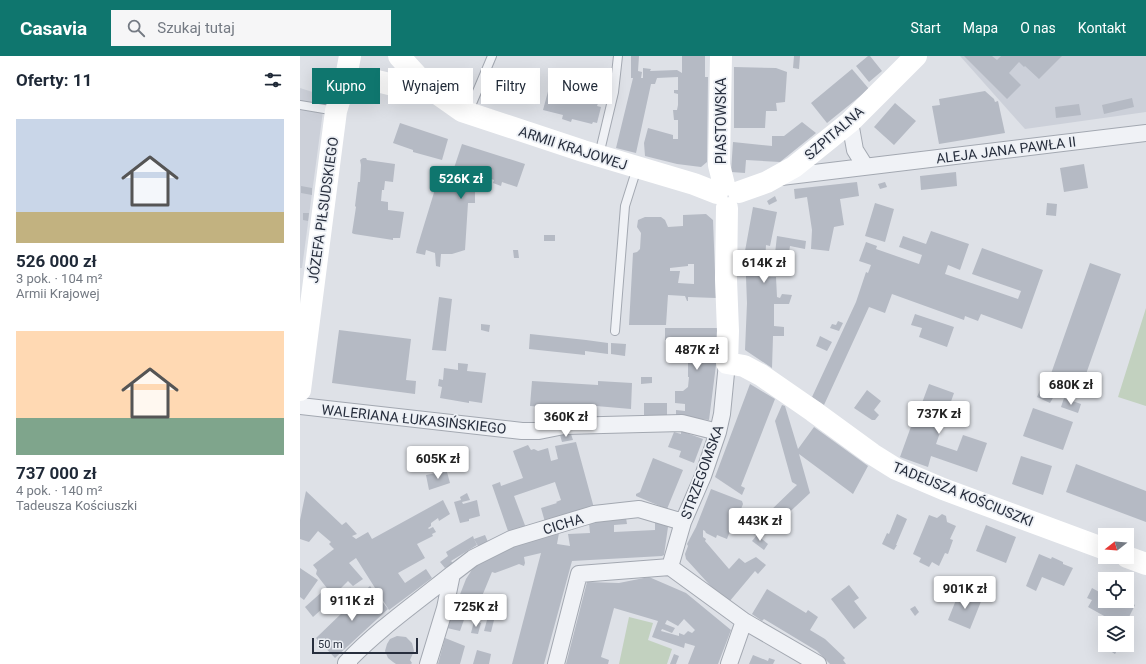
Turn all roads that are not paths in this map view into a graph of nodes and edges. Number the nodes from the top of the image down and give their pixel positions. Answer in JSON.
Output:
{"nodes":[{"id":1,"x":350,"y":56,"type":"edge"},
{"id":2,"x":399,"y":56,"type":"edge"},
{"id":3,"x":492,"y":56,"type":"edge"},
{"id":4,"x":618,"y":56,"type":"edge"},
{"id":5,"x":721,"y":56,"type":"edge"},
{"id":6,"x":916,"y":56,"type":"edge"},
{"id":7,"x":347,"y":68,"type":"edge"},
{"id":8,"x":410,"y":68,"type":"edge"},
{"id":9,"x":313,"y":104,"type":"edge"},
{"id":10,"x":340,"y":104,"type":"edge"},
{"id":11,"x":452,"y":104,"type":"edge"},
{"id":12,"x":300,"y":105,"type":"edge"},
{"id":13,"x":468,"y":113,"type":"junction"},
{"id":14,"x":850,"y":122,"type":"junction"},
{"id":15,"x":1146,"y":133,"type":"edge"},
{"id":16,"x":599,"y":156,"type":"junction"},
{"id":17,"x":865,"y":166,"type":"junction"},
{"id":18,"x":637,"y":168,"type":"junction"},
{"id":19,"x":777,"y":178,"type":"junction"},
{"id":20,"x":725,"y":189,"type":"junction"},
{"id":21,"x":615,"y":331,"type":"dead end"},
{"id":22,"x":728,"y":363,"type":"junction"},
{"id":23,"x":300,"y":390,"type":"edge"},
{"id":24,"x":300,"y":406,"type":"edge"},
{"id":25,"x":718,"y":432,"type":"junction"},
{"id":26,"x":683,"y":522,"type":"junction"},
{"id":27,"x":1098,"y":546,"type":"edge"},
{"id":28,"x":1134,"y":560,"type":"edge"},
{"id":29,"x":1146,"y":564,"type":"edge"},
{"id":30,"x":670,"y":567,"type":"junction"},
{"id":31,"x":452,"y":574,"type":"junction"},
{"id":32,"x":744,"y":621,"type":"junction"},
{"id":33,"x":346,"y":664,"type":"edge"},
{"id":34,"x":428,"y":664,"type":"edge"},
{"id":35,"x":556,"y":664,"type":"edge"},
{"id":36,"x":729,"y":664,"type":"edge"},
{"id":37,"x":818,"y":664,"type":"edge"}],
"edges":[{"from":1,"to":7,"type":"street","name":"JÓZEFA PIŁSUDSKIEGO"},
{"from":2,"to":8,"type":"street","name":"ARMII KRAJOWEJ"},
{"from":3,"to":13,"type":"lane"},
{"from":4,"to":16,"type":"lane"},
{"from":5,"to":20,"type":"street","name":"PIASTOWSKA"},
{"from":6,"to":14,"type":"street","name":"SZPITALNA"},
{"from":9,"to":12,"type":"lane"},
{"from":10,"to":23,"type":"street","name":"JÓZEFA PIŁSUDSKIEGO"},
{"from":11,"to":13,"type":"street","name":"ARMII KRAJOWEJ"},
{"from":13,"to":16,"type":"street","name":"ARMII KRAJOWEJ"},
{"from":14,"to":17,"type":"street"},
{"from":14,"to":19,"type":"street","name":"SZPITALNA"},
{"from":15,"to":17,"type":"street","name":"ALEJA JANA PAWŁA II"},
{"from":16,"to":18,"type":"street","name":"ARMII KRAJOWEJ"},
{"from":17,"to":19,"type":"street","name":"ALEJA JANA PAWŁA II"},
{"from":18,"to":20,"type":"street","name":"ARMII KRAJOWEJ"},
{"from":18,"to":21,"type":"lane"},
{"from":19,"to":20,"type":"street","name":"SZPITALNA"},
{"from":20,"to":22,"type":"street","name":"STRZEGOMSKA"},
{"from":22,"to":25,"type":"street","name":"STRZEGOMSKA"},
{"from":22,"to":27,"type":"street","name":"TADEUSZA KOŚCIUSZKI"},
{"from":24,"to":25,"type":"street","name":"WALERIANA ŁUKASIŃSKIEGO"},
{"from":25,"to":26,"type":"street","name":"STRZEGOMSKA"},
{"from":26,"to":30,"type":"street","name":"STRZEGOMSKA"},
{"from":26,"to":31,"type":"street","name":"CICHA"},
{"from":28,"to":29,"type":"street"},
{"from":30,"to":32,"type":"street"},
{"from":30,"to":35,"type":"street"},
{"from":31,"to":33,"type":"street","name":"CICHA"},
{"from":31,"to":34,"type":"street"},
{"from":32,"to":36,"type":"street"},
{"from":32,"to":37,"type":"street"}]}
